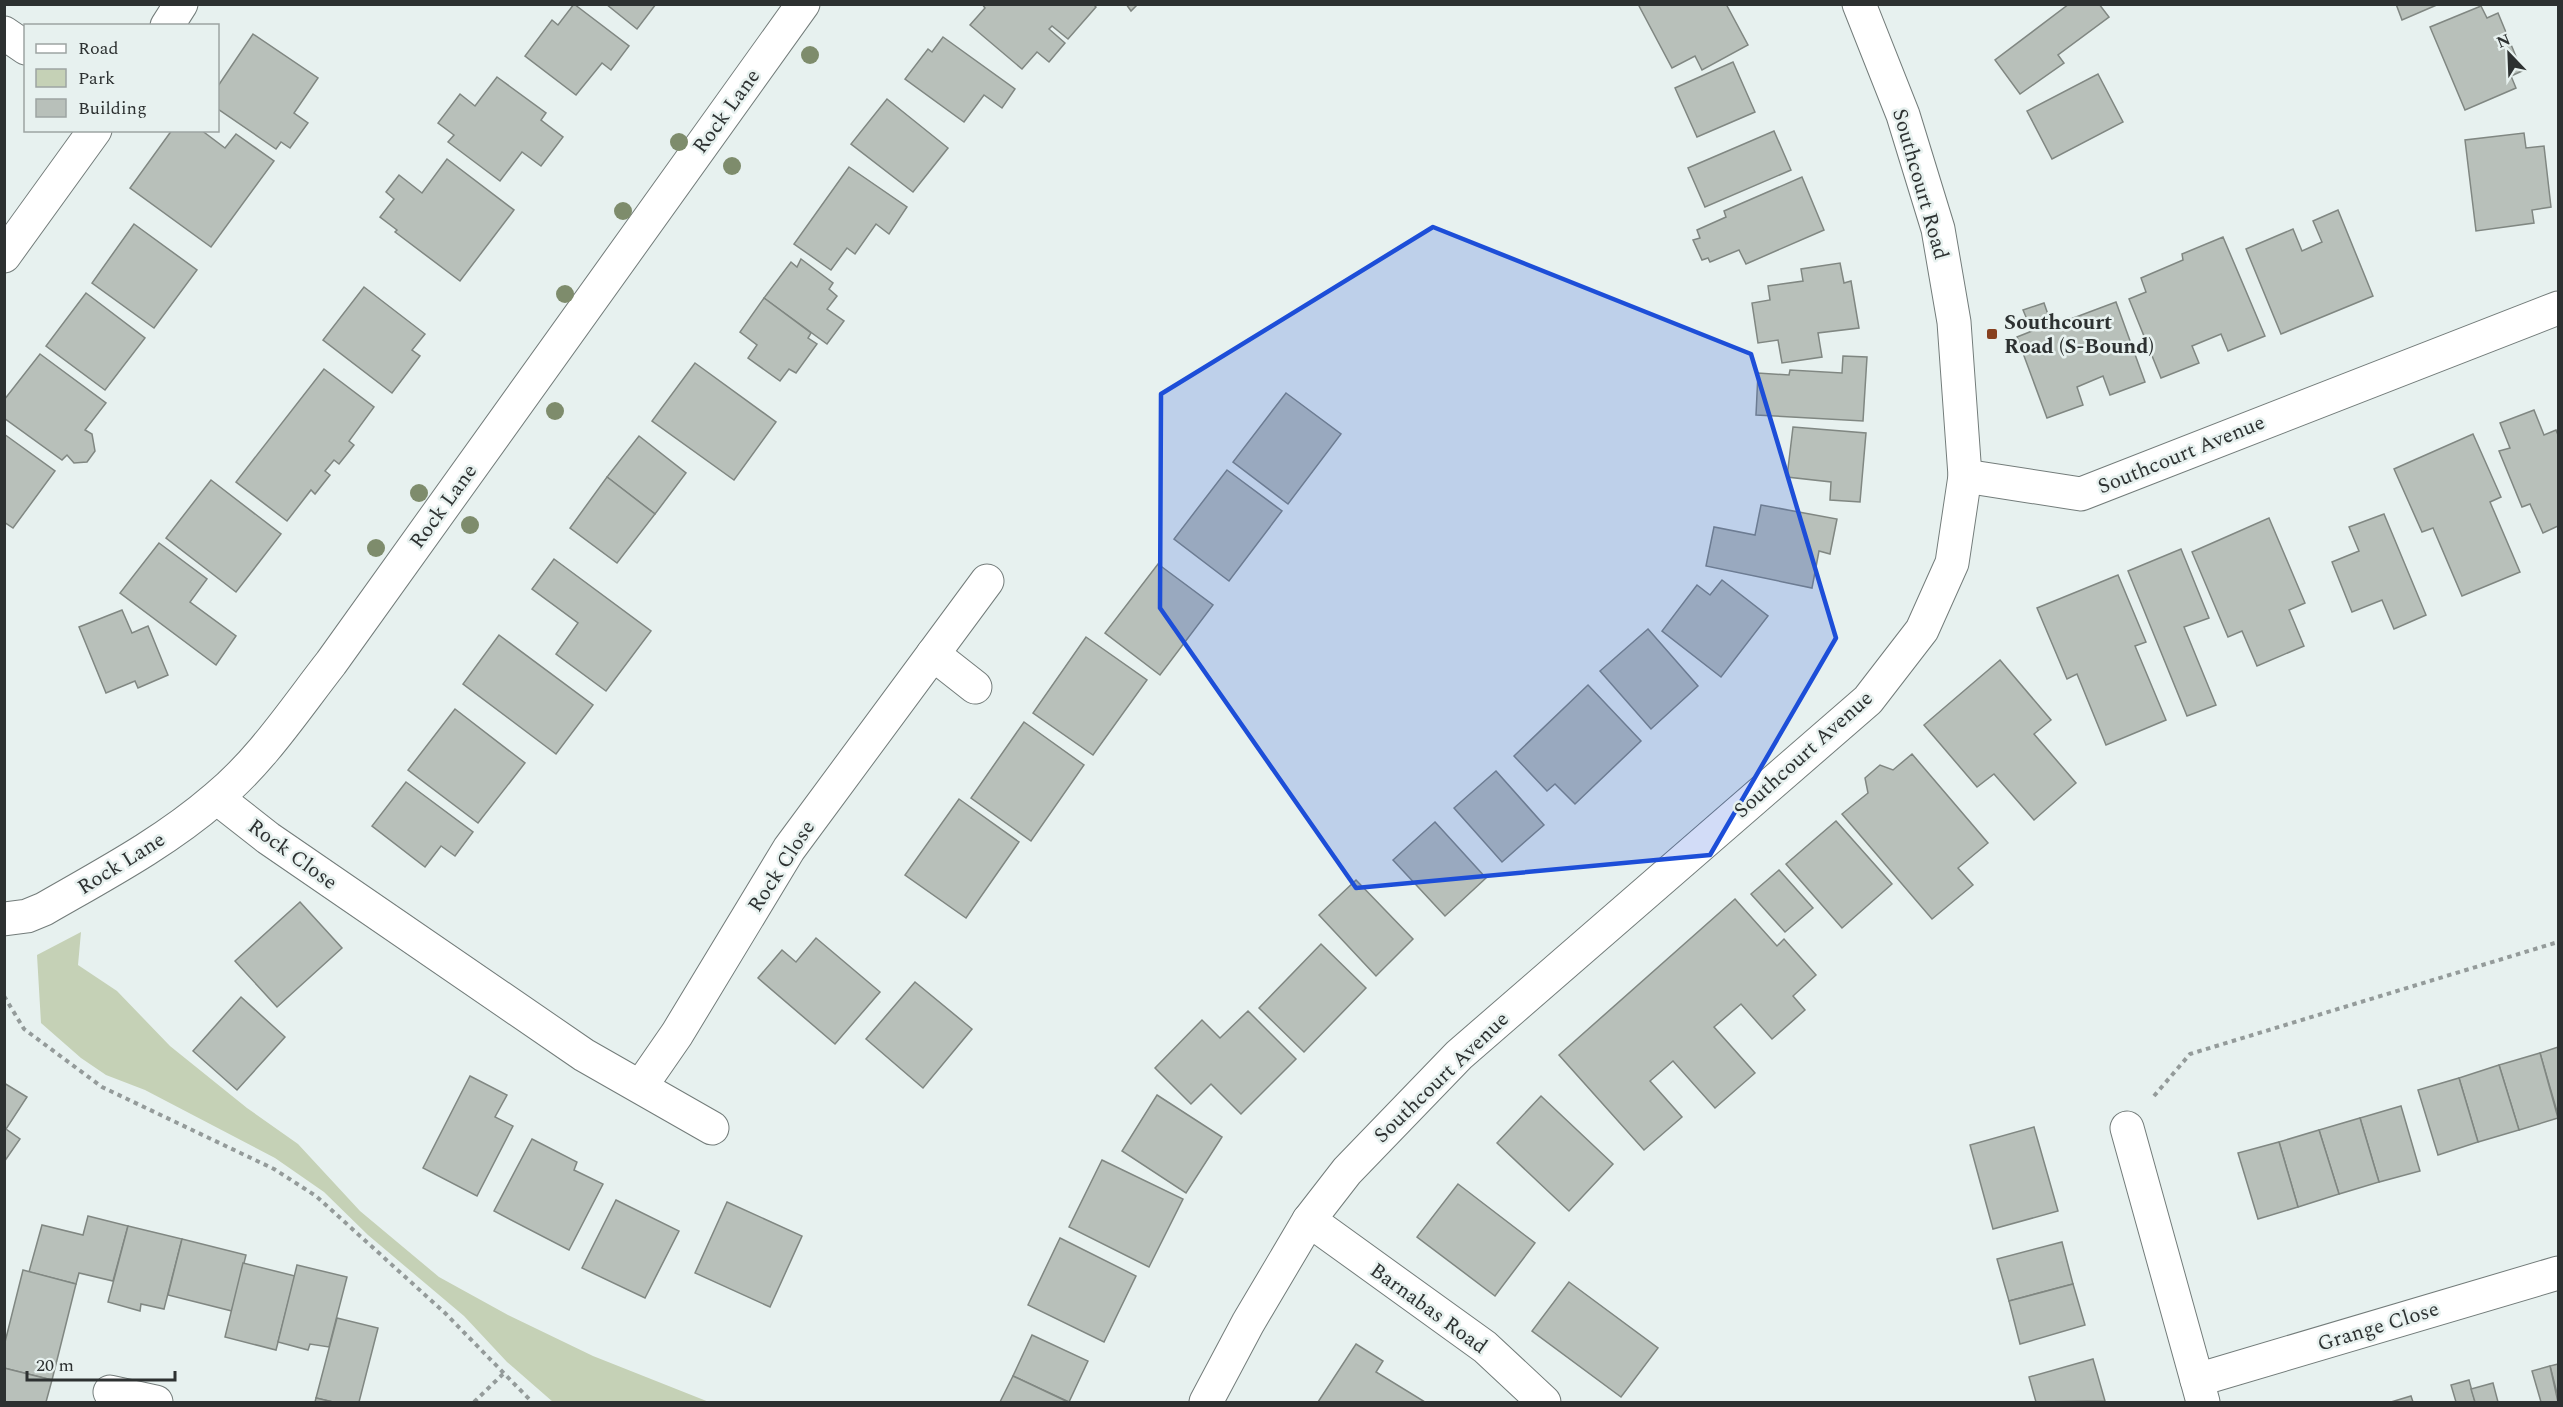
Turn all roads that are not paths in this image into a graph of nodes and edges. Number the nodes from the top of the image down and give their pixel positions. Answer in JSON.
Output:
{"nodes":[{"id":1,"x":181,"y":4,"type":"edge"},
{"id":2,"x":803,"y":4,"type":"edge"},
{"id":3,"x":1859,"y":4,"type":"edge"},
{"id":4,"x":168,"y":24,"type":"edge"},
{"id":5,"x":4,"y":33,"type":"edge"},
{"id":6,"x":24,"y":47,"type":"edge"},
{"id":7,"x":94,"y":132,"type":"edge"},
{"id":8,"x":4,"y":255,"type":"edge"},
{"id":9,"x":2559,"y":308,"type":"edge"},
{"id":10,"x":1965,"y":477,"type":"junction"},
{"id":11,"x":987,"y":581,"type":"dead end"},
{"id":12,"x":933,"y":654,"type":"junction"},
{"id":13,"x":975,"y":687,"type":"dead end"},
{"id":14,"x":217,"y":798,"type":"junction"},
{"id":15,"x":4,"y":919,"type":"edge"},
{"id":16,"x":641,"y":1086,"type":"junction"},
{"id":17,"x":712,"y":1128,"type":"dead end"},
{"id":18,"x":2127,"y":1128,"type":"road end"},
{"id":19,"x":1309,"y":1220,"type":"junction"},
{"id":20,"x":2559,"y":1273,"type":"edge"},
{"id":21,"x":2200,"y":1391,"type":"edge"},
{"id":22,"x":110,"y":1392,"type":"dead end"},
{"id":23,"x":156,"y":1402,"type":"edge"},
{"id":24,"x":1206,"y":1402,"type":"edge"},
{"id":25,"x":1544,"y":1402,"type":"edge"}],
"edges":[{"from":1,"to":4,"type":"street"},
{"from":2,"to":14,"type":"street","name":"Rock Lane"},
{"from":3,"to":10,"type":"street","name":"Southcourt Road"},
{"from":5,"to":6,"type":"street"},
{"from":7,"to":8,"type":"street"},
{"from":9,"to":10,"type":"street","name":"Southcourt Avenue"},
{"from":10,"to":19,"type":"street","name":"Southcourt Avenue"},
{"from":11,"to":12,"type":"street","name":"Rock Close"},
{"from":12,"to":13,"type":"street"},
{"from":12,"to":16,"type":"street","name":"Rock Close"},
{"from":14,"to":15,"type":"street","name":"Rock Lane"},
{"from":14,"to":16,"type":"street","name":"Rock Close"},
{"from":16,"to":17,"type":"street","name":"Rock Close"},
{"from":18,"to":21,"type":"street","name":"Grange Close"},
{"from":19,"to":24,"type":"street","name":"Southcourt Avenue"},
{"from":19,"to":25,"type":"street","name":"Barnabas Road"},
{"from":20,"to":21,"type":"street","name":"Grange Close"},
{"from":22,"to":23,"type":"street"}]}
